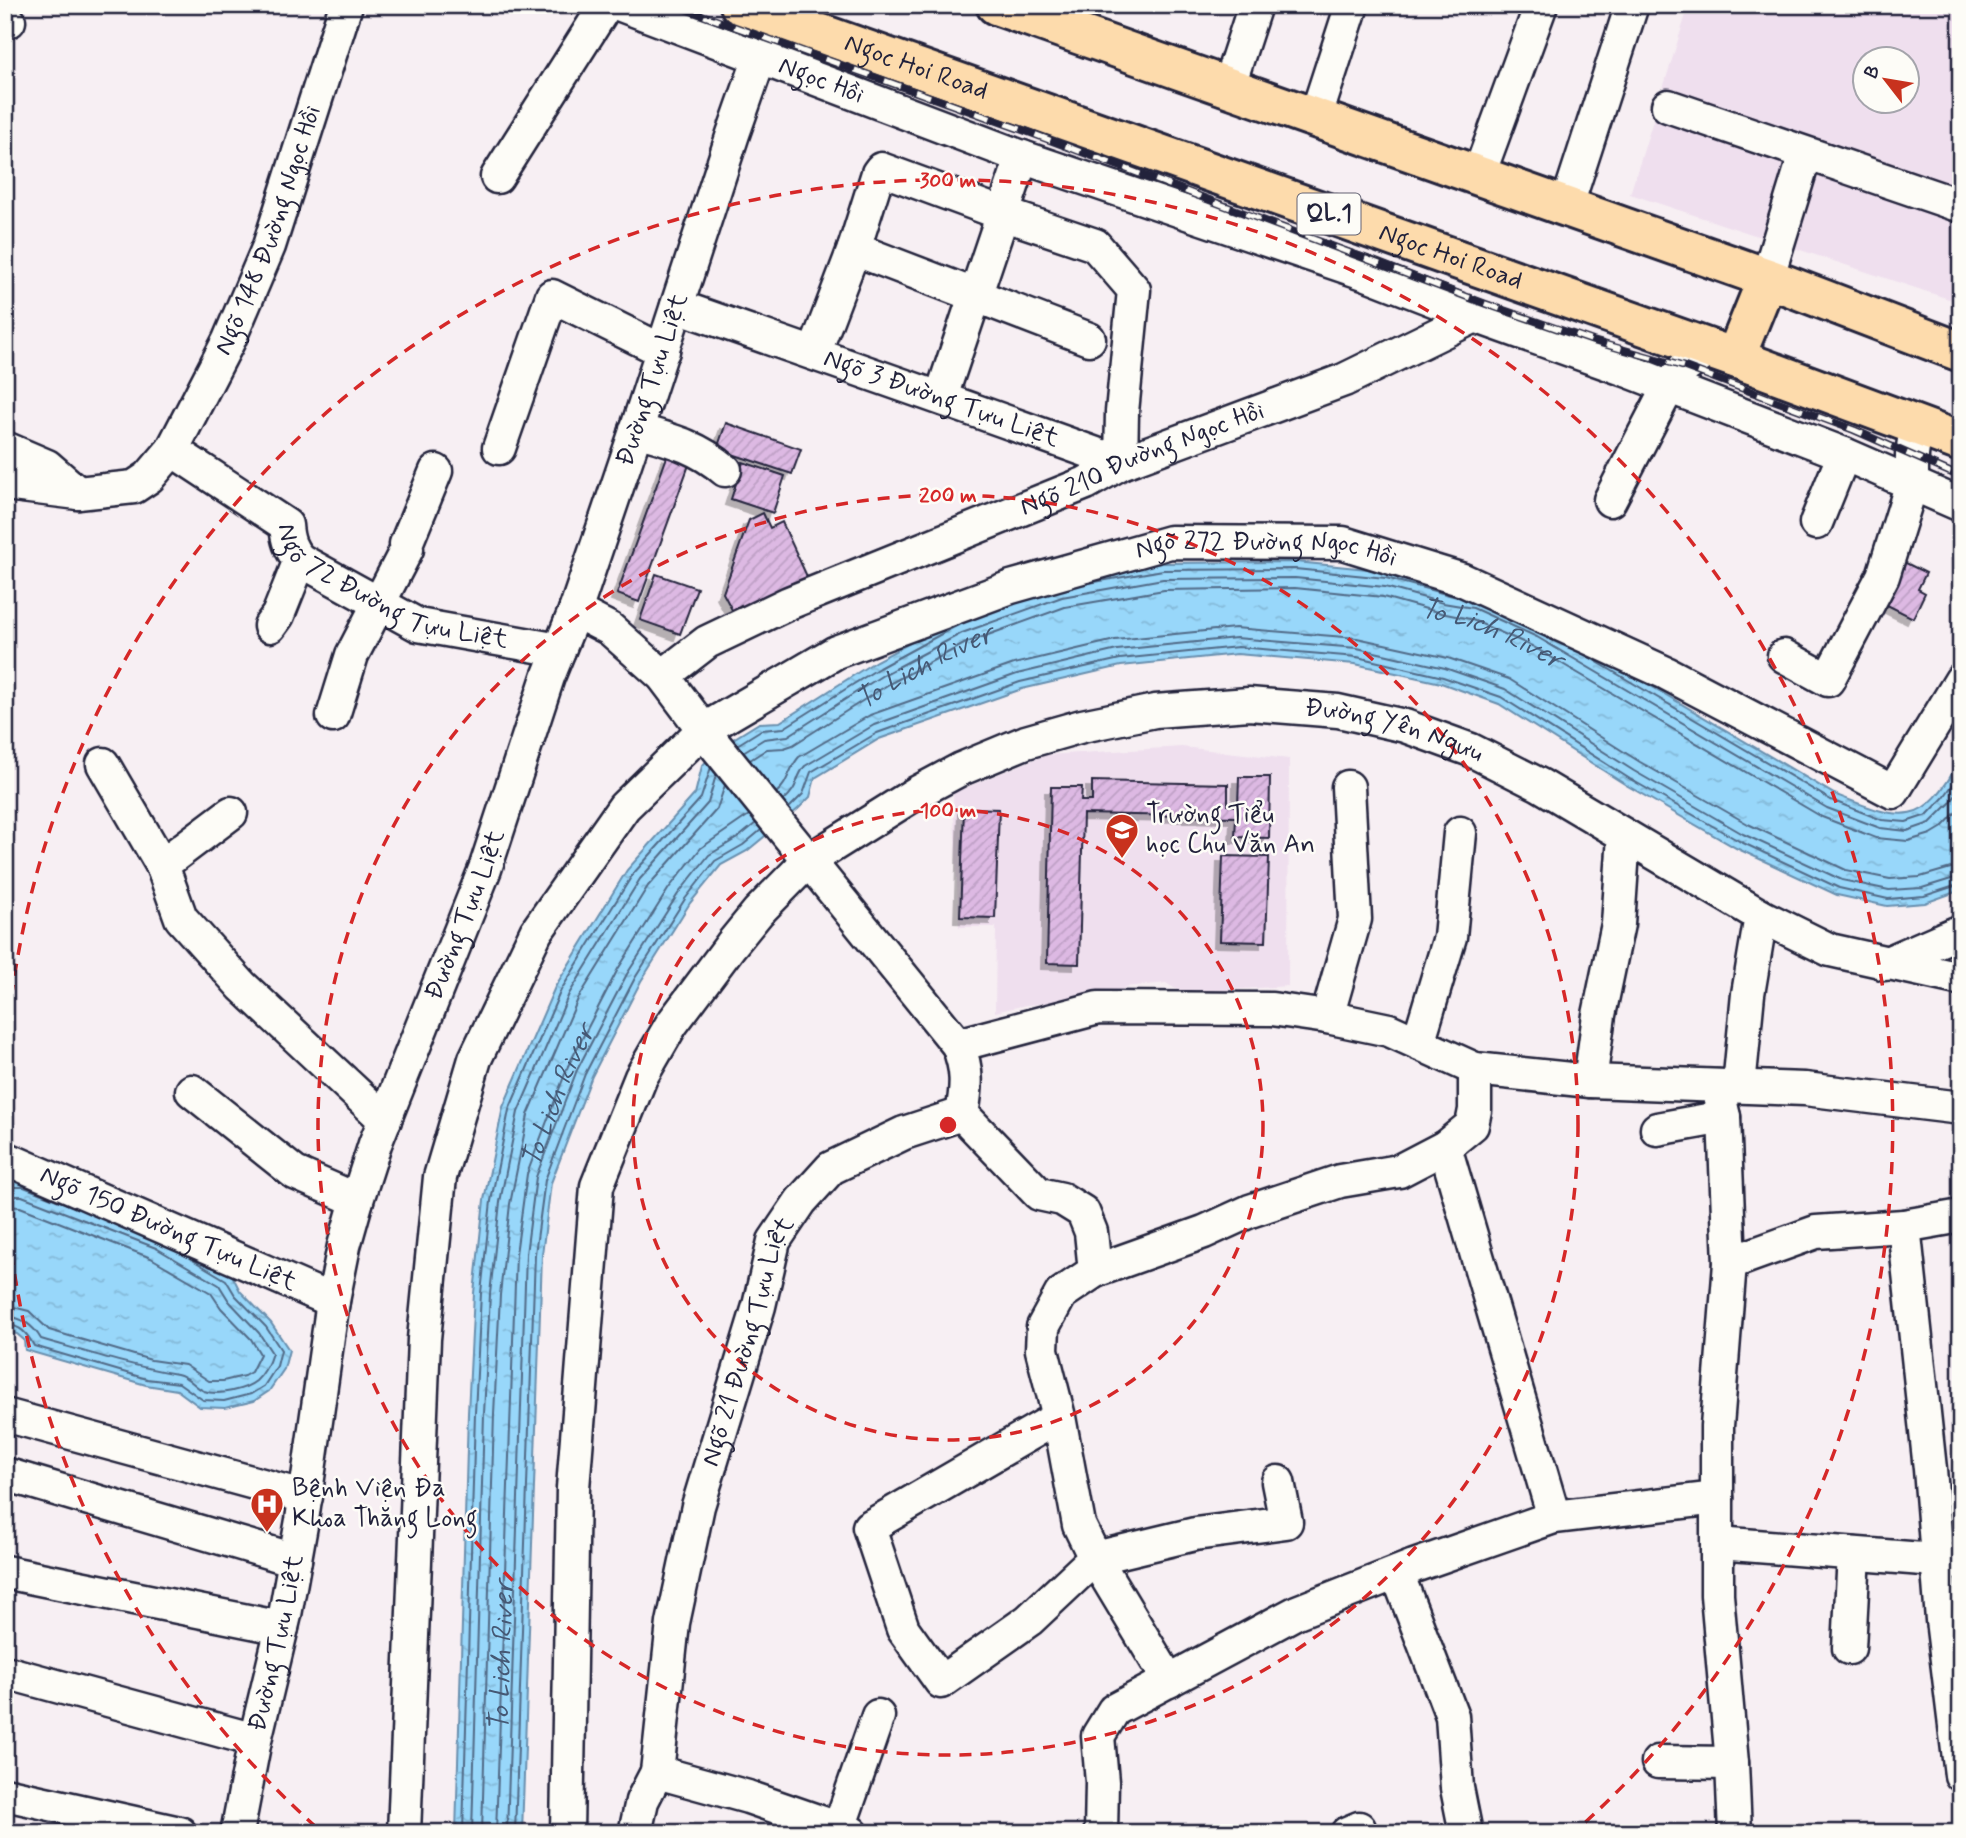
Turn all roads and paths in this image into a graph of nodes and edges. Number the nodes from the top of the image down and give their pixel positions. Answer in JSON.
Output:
{"nodes":[{"id":1,"x":346,"y":5,"type":"edge"},
{"id":2,"x":606,"y":5,"type":"edge"},
{"id":3,"x":621,"y":5,"type":"edge"},
{"id":4,"x":740,"y":5,"type":"edge"},
{"id":5,"x":996,"y":5,"type":"edge"},
{"id":6,"x":1255,"y":5,"type":"edge"},
{"id":7,"x":1352,"y":5,"type":"edge"},
{"id":8,"x":1541,"y":5,"type":"edge"},
{"id":9,"x":1632,"y":5,"type":"edge"},
{"id":10,"x":1050,"y":15,"type":"edge"},
{"id":11,"x":779,"y":19,"type":"junction"},
{"id":12,"x":760,"y":57,"type":"junction"},
{"id":13,"x":1228,"y":88,"type":"junction"},
{"id":14,"x":1668,"y":106,"type":"dead end"},
{"id":15,"x":1315,"y":119,"type":"junction"},
{"id":16,"x":1805,"y":155,"type":"junction"},
{"id":17,"x":1022,"y":157,"type":"junction"},
{"id":18,"x":497,"y":177,"type":"dead end"},
{"id":19,"x":1478,"y":177,"type":"junction"},
{"id":20,"x":1961,"y":206,"type":"edge"},
{"id":21,"x":1566,"y":208,"type":"junction"},
{"id":22,"x":1003,"y":215,"type":"junction"},
{"id":23,"x":853,"y":249,"type":"junction"},
{"id":24,"x":1767,"y":279,"type":"junction"},
{"id":25,"x":974,"y":296,"type":"junction"},
{"id":26,"x":677,"y":306,"type":"junction"},
{"id":27,"x":1475,"y":316,"type":"junction"},
{"id":28,"x":1089,"y":339,"type":"dead end"},
{"id":29,"x":663,"y":351,"type":"junction"},
{"id":30,"x":1961,"y":352,"type":"edge"},
{"id":31,"x":814,"y":354,"type":"junction"},
{"id":32,"x":1722,"y":354,"type":"junction"},
{"id":33,"x":1669,"y":386,"type":"junction"},
{"id":34,"x":941,"y":397,"type":"junction"},
{"id":35,"x":1916,"y":426,"type":"junction"},
{"id":36,"x":636,"y":430,"type":"junction"},
{"id":37,"x":1961,"y":442,"type":"edge"},
{"id":38,"x":5,"y":448,"type":"edge"},
{"id":39,"x":499,"y":449,"type":"dead end"},
{"id":40,"x":172,"y":450,"type":"junction"},
{"id":41,"x":1844,"y":454,"type":"junction"},
{"id":42,"x":1121,"y":463,"type":"junction"},
{"id":43,"x":725,"y":470,"type":"dead end"},
{"id":44,"x":436,"y":471,"type":"dead end"},
{"id":45,"x":1912,"y":483,"type":"junction"},
{"id":46,"x":6,"y":487,"type":"edge"},
{"id":47,"x":78,"y":493,"type":"junction"},
{"id":48,"x":1611,"y":500,"type":"dead end"},
{"id":49,"x":1961,"y":505,"type":"edge"},
{"id":50,"x":1816,"y":523,"type":"dead end"},
{"id":51,"x":300,"y":560,"type":"junction"},
{"id":52,"x":377,"y":605,"type":"junction"},
{"id":53,"x":575,"y":611,"type":"junction"},
{"id":54,"x":270,"y":626,"type":"dead end"},
{"id":55,"x":559,"y":650,"type":"junction"},
{"id":56,"x":1784,"y":656,"type":"dead end"},
{"id":57,"x":663,"y":676,"type":"junction"},
{"id":58,"x":1961,"y":680,"type":"edge"},
{"id":59,"x":333,"y":716,"type":"dead end"},
{"id":60,"x":709,"y":737,"type":"junction"},
{"id":61,"x":103,"y":764,"type":"dead end"},
{"id":62,"x":1348,"y":787,"type":"dead end"},
{"id":63,"x":231,"y":813,"type":"dead end"},
{"id":64,"x":1460,"y":833,"type":"dead end"},
{"id":65,"x":1624,"y":836,"type":"junction"},
{"id":66,"x":801,"y":852,"type":"junction"},
{"id":67,"x":162,"y":865,"type":"junction"},
{"id":68,"x":1761,"y":916,"type":"junction"},
{"id":69,"x":1961,"y":931,"type":"edge"},
{"id":70,"x":1885,"y":964,"type":"junction"},
{"id":71,"x":1961,"y":979,"type":"edge"},
{"id":72,"x":1327,"y":1017,"type":"junction"},
{"id":73,"x":1418,"y":1043,"type":"junction"},
{"id":74,"x":958,"y":1045,"type":"junction"},
{"id":75,"x":1475,"y":1069,"type":"junction"},
{"id":76,"x":1590,"y":1082,"type":"junction"},
{"id":77,"x":1728,"y":1086,"type":"junction"},
{"id":78,"x":192,"y":1091,"type":"dead end"},
{"id":79,"x":1961,"y":1108,"type":"edge"},
{"id":80,"x":962,"y":1114,"type":"junction"},
{"id":81,"x":1724,"y":1117,"type":"junction"},
{"id":82,"x":385,"y":1120,"type":"junction"},
{"id":83,"x":1657,"y":1129,"type":"dead end"},
{"id":84,"x":1445,"y":1147,"type":"junction"},
{"id":85,"x":5,"y":1158,"type":"edge"},
{"id":86,"x":357,"y":1200,"type":"junction"},
{"id":87,"x":1961,"y":1216,"type":"edge"},
{"id":88,"x":1904,"y":1226,"type":"junction"},
{"id":89,"x":1730,"y":1263,"type":"junction"},
{"id":90,"x":1095,"y":1271,"type":"junction"},
{"id":91,"x":333,"y":1301,"type":"junction"},
{"id":92,"x":5,"y":1415,"type":"edge"},
{"id":93,"x":1059,"y":1417,"type":"junction"},
{"id":94,"x":5,"y":1474,"type":"edge"},
{"id":95,"x":1278,"y":1482,"type":"dead end"},
{"id":96,"x":306,"y":1497,"type":"junction"},
{"id":97,"x":1717,"y":1499,"type":"junction"},
{"id":98,"x":1554,"y":1517,"type":"junction"},
{"id":99,"x":1718,"y":1544,"type":"junction"},
{"id":100,"x":1854,"y":1554,"type":"junction"},
{"id":101,"x":1095,"y":1558,"type":"junction"},
{"id":102,"x":295,"y":1560,"type":"junction"},
{"id":103,"x":1949,"y":1560,"type":"edge"},
{"id":104,"x":5,"y":1572,"type":"edge"},
{"id":105,"x":1397,"y":1573,"type":"junction"},
{"id":106,"x":282,"y":1628,"type":"junction"},
{"id":107,"x":1849,"y":1648,"type":"dead end"},
{"id":108,"x":5,"y":1672,"type":"edge"},
{"id":109,"x":1169,"y":1681,"type":"junction"},
{"id":110,"x":878,"y":1716,"type":"dead end"},
{"id":111,"x":255,"y":1740,"type":"junction"},
{"id":112,"x":1658,"y":1762,"type":"dead end"},
{"id":113,"x":1732,"y":1763,"type":"junction"},
{"id":114,"x":657,"y":1772,"type":"junction"},
{"id":115,"x":1961,"y":1775,"type":"edge"},
{"id":116,"x":5,"y":1794,"type":"edge"},
{"id":117,"x":846,"y":1830,"type":"edge"},
{"id":118,"x":167,"y":1831,"type":"edge"},
{"id":119,"x":237,"y":1833,"type":"edge"},
{"id":120,"x":404,"y":1833,"type":"edge"},
{"id":121,"x":567,"y":1833,"type":"edge"},
{"id":122,"x":635,"y":1833,"type":"edge"},
{"id":123,"x":1101,"y":1833,"type":"edge"},
{"id":124,"x":1466,"y":1833,"type":"edge"},
{"id":125,"x":1735,"y":1833,"type":"edge"}],
"edges":[{"from":1,"to":40,"type":"street","name":"Ngõ 148 Đường Ngọc Hồi"},
{"from":2,"to":18,"type":"street"},
{"from":3,"to":12,"type":"street","name":"Ngọc Hồi"},
{"from":4,"to":11,"type":"highway","name":"Ngoc Hoi Road","number":"QL.1"},
{"from":5,"to":10,"type":"highway"},
{"from":6,"to":13,"type":"street"},
{"from":7,"to":15,"type":"street"},
{"from":8,"to":19,"type":"street"},
{"from":9,"to":21,"type":"street"},
{"from":10,"to":13,"type":"highway"},
{"from":11,"to":12,"type":"street","name":"Đường Tựu Liệt"},
{"from":11,"to":32,"type":"highway","name":"Ngoc Hoi Road","number":"QL.1"},
{"from":12,"to":17,"type":"street","name":"Ngọc Hồi"},
{"from":12,"to":26,"type":"street","name":"Đường Tựu Liệt"},
{"from":13,"to":15,"type":"highway"},
{"from":14,"to":16,"type":"street"},
{"from":15,"to":19,"type":"highway"},
{"from":16,"to":20,"type":"street"},
{"from":16,"to":24,"type":"street"},
{"from":17,"to":22,"type":"street"},
{"from":17,"to":27,"type":"street","name":"Ngọc Hồi"},
{"from":19,"to":21,"type":"highway"},
{"from":21,"to":24,"type":"highway"},
{"from":22,"to":23,"type":"street"},
{"from":22,"to":25,"type":"street"},
{"from":22,"to":42,"type":"street"},
{"from":23,"to":25,"type":"street"},
{"from":23,"to":31,"type":"street"},
{"from":24,"to":30,"type":"highway"},
{"from":24,"to":32,"type":"highway"},
{"from":25,"to":28,"type":"street"},
{"from":25,"to":34,"type":"street"},
{"from":26,"to":29,"type":"street","name":"Đường Tựu Liệt"},
{"from":26,"to":31,"type":"street","name":"Ngõ 3 Đường Tựu Liệt"},
{"from":27,"to":33,"type":"street","name":"Ngọc Hồi"},
{"from":27,"to":42,"type":"street","name":"Ngõ 210 Đường Ngọc Hồi"},
{"from":29,"to":36,"type":"street","name":"Đường Tựu Liệt"},
{"from":29,"to":39,"type":"street"},
{"from":31,"to":34,"type":"street","name":"Ngõ 3 Đường Tựu Liệt"},
{"from":32,"to":33,"type":"street"},
{"from":32,"to":35,"type":"highway","name":"Ngoc Hoi Road","number":"QL.1"},
{"from":33,"to":41,"type":"street","name":"Ngọc Hồi"},
{"from":33,"to":48,"type":"street"},
{"from":34,"to":42,"type":"street","name":"Ngõ 3 Đường Tựu Liệt"},
{"from":35,"to":37,"type":"highway","name":"Ngoc Hoi Road","number":"QL.1"},
{"from":35,"to":45,"type":"street"},
{"from":36,"to":43,"type":"street"},
{"from":36,"to":53,"type":"street","name":"Đường Tựu Liệt"},
{"from":38,"to":47,"type":"street"},
{"from":40,"to":47,"type":"street","name":"Ngõ 148 Đường Ngọc Hồi"},
{"from":40,"to":51,"type":"street","name":"Ngõ 72 Đường Tựu Liệt"},
{"from":41,"to":45,"type":"street","name":"Ngọc Hồi"},
{"from":41,"to":50,"type":"street"},
{"from":42,"to":57,"type":"street","name":"Ngõ 210 Đường Ngọc Hồi"},
{"from":44,"to":52,"type":"street"},
{"from":45,"to":49,"type":"street","name":"Ngọc Hồi"},
{"from":45,"to":56,"type":"street"},
{"from":46,"to":47,"type":"street","name":"Ngõ 148 Đường Ngọc Hồi"},
{"from":51,"to":52,"type":"street","name":"Ngõ 72 Đường Tựu Liệt"},
{"from":51,"to":54,"type":"street"},
{"from":52,"to":55,"type":"street","name":"Ngõ 72 Đường Tựu Liệt"},
{"from":52,"to":59,"type":"street"},
{"from":53,"to":55,"type":"street","name":"Đường Tựu Liệt"},
{"from":53,"to":57,"type":"street"},
{"from":55,"to":82,"type":"street","name":"Đường Tựu Liệt"},
{"from":57,"to":60,"type":"street"},
{"from":58,"to":60,"type":"street","name":"Ngõ 272 Đường Ngọc Hồi"},
{"from":60,"to":66,"type":"street"},
{"from":60,"to":120,"type":"street"},
{"from":61,"to":67,"type":"street"},
{"from":62,"to":72,"type":"street"},
{"from":63,"to":67,"type":"street"},
{"from":64,"to":73,"type":"street"},
{"from":65,"to":66,"type":"street","name":"Đường Yên Ngưu"},
{"from":65,"to":68,"type":"street","name":"Đường Yên Ngưu"},
{"from":65,"to":76,"type":"street"},
{"from":66,"to":74,"type":"street"},
{"from":66,"to":121,"type":"street","name":"Đường Yên Ngưu"},
{"from":67,"to":82,"type":"street"},
{"from":68,"to":70,"type":"street","name":"Đường Yên Ngưu"},
{"from":68,"to":77,"type":"street"},
{"from":69,"to":70,"type":"street"},
{"from":70,"to":71,"type":"street","name":"Đường Yên Ngưu"},
{"from":72,"to":73,"type":"street"},
{"from":72,"to":74,"type":"street"},
{"from":73,"to":75,"type":"street"},
{"from":74,"to":80,"type":"street"},
{"from":75,"to":76,"type":"street"},
{"from":75,"to":84,"type":"street"},
{"from":76,"to":77,"type":"street"},
{"from":77,"to":79,"type":"street"},
{"from":77,"to":81,"type":"street"},
{"from":78,"to":86,"type":"street"},
{"from":80,"to":90,"type":"street"},
{"from":80,"to":114,"type":"street","name":"Ngõ 21 Đường Tựu Liệt"},
{"from":81,"to":83,"type":"street"},
{"from":81,"to":89,"type":"street"},
{"from":82,"to":86,"type":"street","name":"Đường Tựu Liệt"},
{"from":84,"to":90,"type":"street"},
{"from":84,"to":98,"type":"street"},
{"from":85,"to":91,"type":"street","name":"Ngõ 150 Đường Tựu Liệt"},
{"from":86,"to":91,"type":"street","name":"Đường Tựu Liệt"},
{"from":87,"to":88,"type":"street"},
{"from":88,"to":89,"type":"street"},
{"from":88,"to":103,"type":"street"},
{"from":89,"to":97,"type":"street"},
{"from":90,"to":93,"type":"street"},
{"from":91,"to":96,"type":"street","name":"Đường Tựu Liệt"},
{"from":92,"to":96,"type":"street"},
{"from":93,"to":101,"type":"street"},
{"from":93,"to":101,"type":"street"},
{"from":94,"to":102,"type":"street"},
{"from":95,"to":101,"type":"street"},
{"from":96,"to":102,"type":"street","name":"Đường Tựu Liệt"},
{"from":97,"to":98,"type":"street"},
{"from":97,"to":99,"type":"street"},
{"from":98,"to":105,"type":"street"},
{"from":99,"to":100,"type":"street"},
{"from":99,"to":113,"type":"street"},
{"from":100,"to":103,"type":"street"},
{"from":100,"to":107,"type":"street"},
{"from":101,"to":109,"type":"street"},
{"from":102,"to":106,"type":"street","name":"Đường Tựu Liệt"},
{"from":103,"to":115,"type":"street"},
{"from":104,"to":106,"type":"street"},
{"from":105,"to":109,"type":"street"},
{"from":105,"to":124,"type":"street"},
{"from":106,"to":111,"type":"street","name":"Đường Tựu Liệt"},
{"from":108,"to":111,"type":"street"},
{"from":109,"to":123,"type":"street"},
{"from":110,"to":117,"type":"street"},
{"from":111,"to":119,"type":"street","name":"Đường Tựu Liệt"},
{"from":112,"to":113,"type":"street"},
{"from":113,"to":125,"type":"street"},
{"from":114,"to":117,"type":"street"},
{"from":114,"to":122,"type":"street"},
{"from":116,"to":118,"type":"street"}]}
